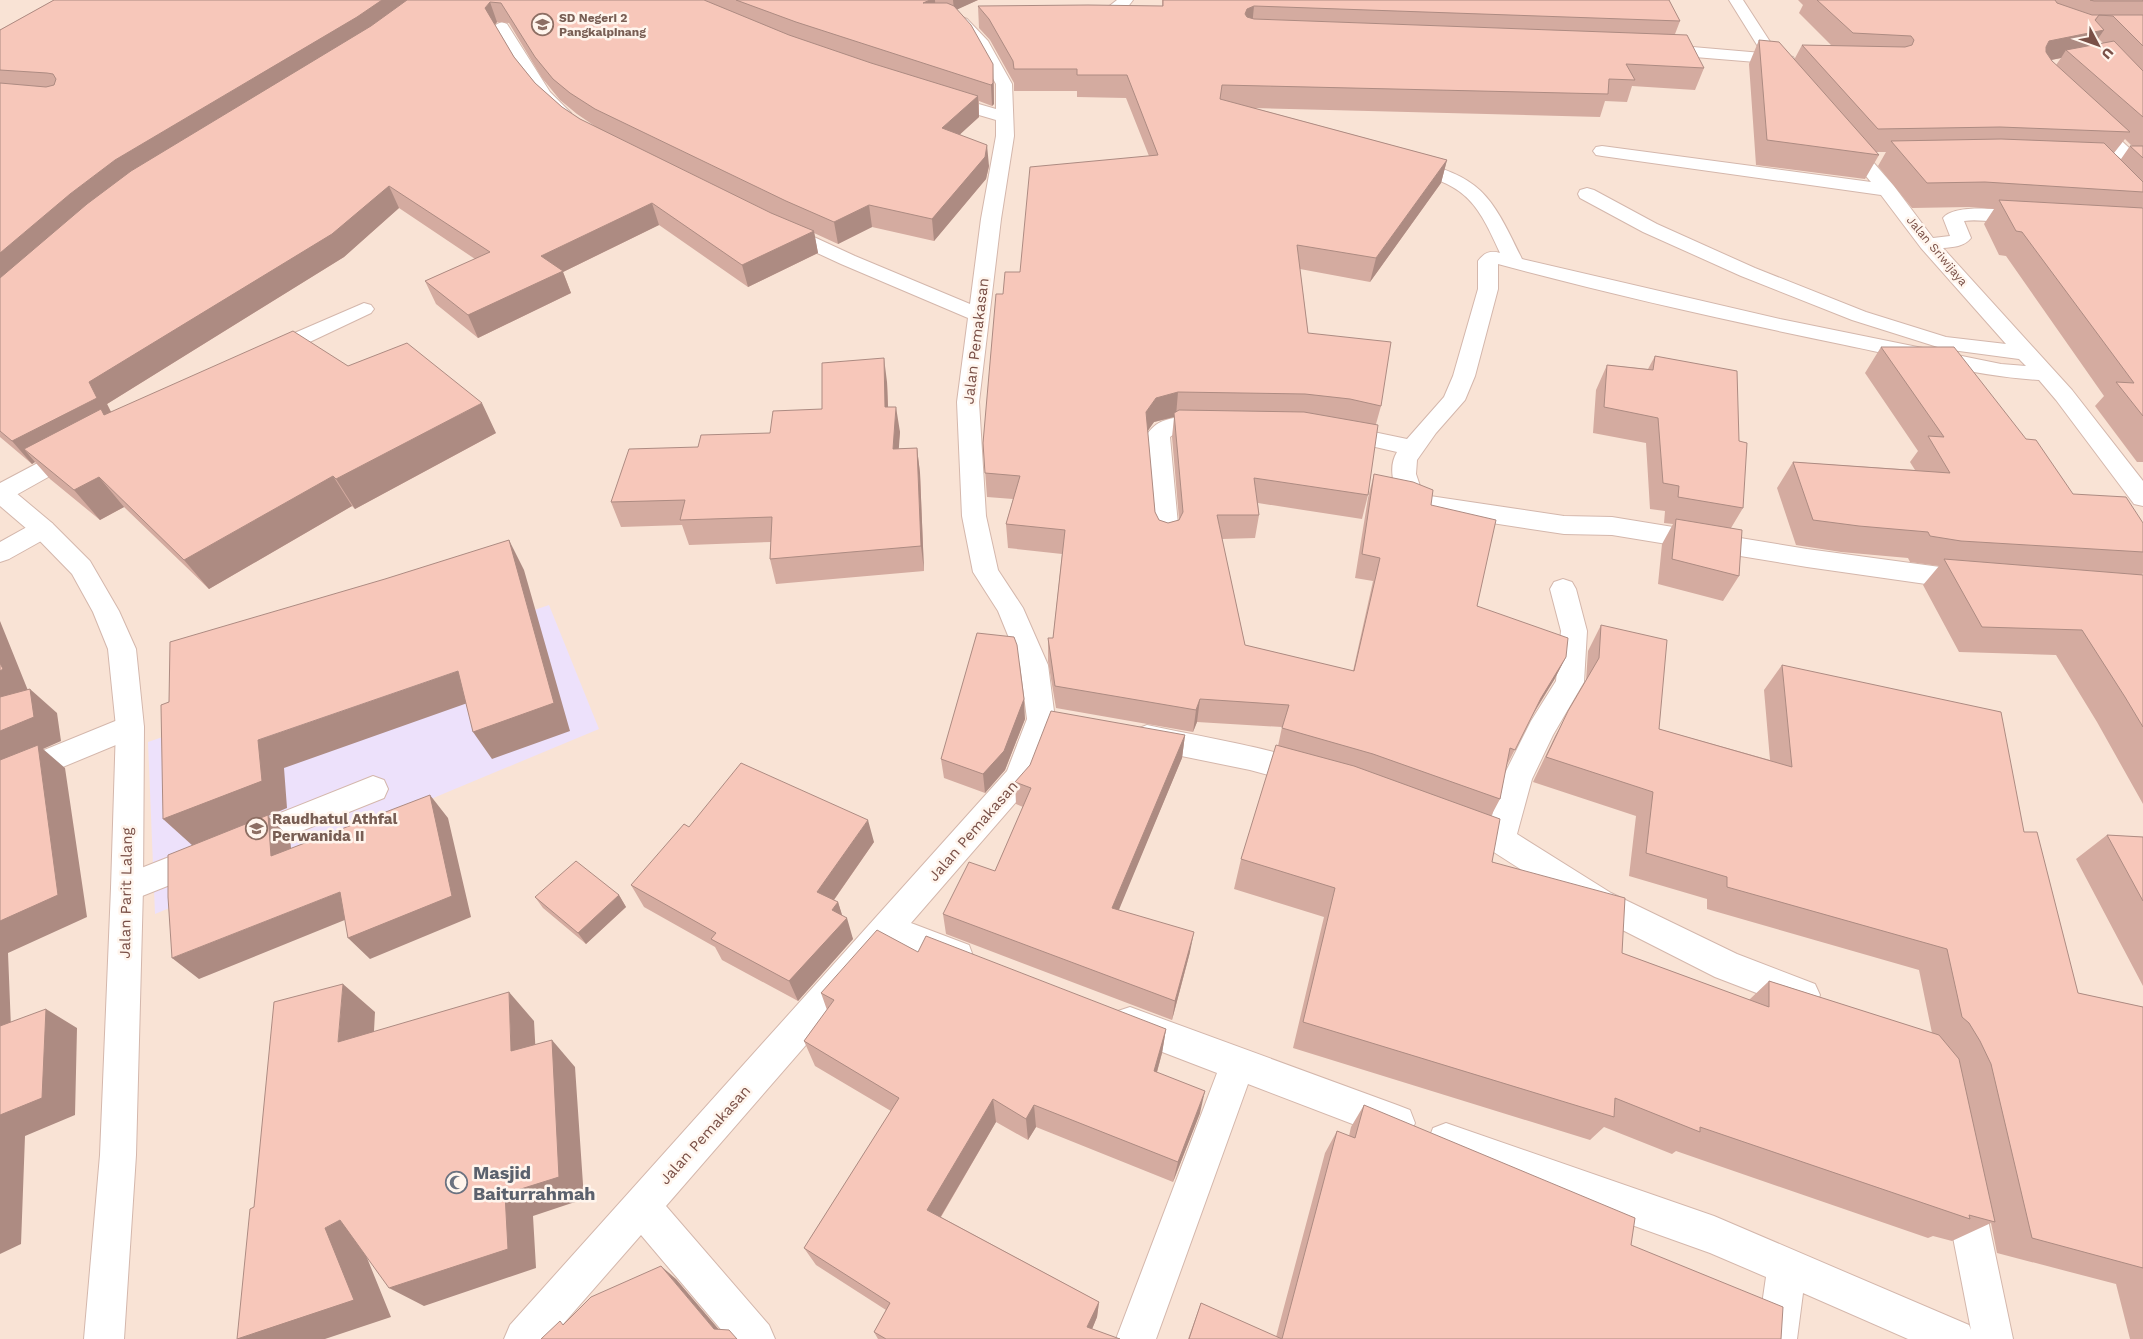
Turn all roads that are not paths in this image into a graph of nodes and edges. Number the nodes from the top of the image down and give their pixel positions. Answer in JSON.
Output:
{"nodes":[{"id":1,"x":911,"y":0,"type":"edge"},
{"id":2,"x":1126,"y":0,"type":"edge"},
{"id":3,"x":1736,"y":0,"type":"edge"},
{"id":4,"x":1076,"y":20,"type":"edge"},
{"id":5,"x":502,"y":27,"type":"edge"},
{"id":6,"x":1646,"y":48,"type":"edge"},
{"id":7,"x":1774,"y":60,"type":"junction"},
{"id":8,"x":1804,"y":60,"type":"edge"},
{"id":9,"x":1792,"y":81,"type":"edge"},
{"id":10,"x":932,"y":95,"type":"edge"},
{"id":11,"x":2080,"y":111,"type":"edge"},
{"id":12,"x":1005,"y":117,"type":"junction"},
{"id":13,"x":577,"y":124,"type":"edge"},
{"id":14,"x":1836,"y":131,"type":"edge"},
{"id":15,"x":1602,"y":151,"type":"dead end"},
{"id":16,"x":1397,"y":160,"type":"edge"},
{"id":17,"x":2110,"y":162,"type":"edge"},
{"id":18,"x":2139,"y":163,"type":"edge"},
{"id":19,"x":1887,"y":190,"type":"junction"},
{"id":20,"x":1587,"y":194,"type":"dead end"},
{"id":21,"x":2048,"y":220,"type":"edge"},
{"id":22,"x":770,"y":224,"type":"edge"},
{"id":23,"x":1928,"y":244,"type":"junction"},
{"id":24,"x":1514,"y":262,"type":"junction"},
{"id":25,"x":364,"y":310,"type":"dead end"},
{"id":26,"x":979,"y":315,"type":"junction"},
{"id":27,"x":2028,"y":354,"type":"junction"},
{"id":28,"x":247,"y":363,"type":"edge"},
{"id":29,"x":2046,"y":374,"type":"junction"},
{"id":30,"x":1233,"y":426,"type":"edge"},
{"id":31,"x":1318,"y":429,"type":"edge"},
{"id":32,"x":97,"y":442,"type":"edge"},
{"id":33,"x":1412,"y":448,"type":"junction"},
{"id":34,"x":0,"y":493,"type":"edge"},
{"id":35,"x":2143,"y":498,"type":"edge"},
{"id":36,"x":43,"y":529,"type":"junction"},
{"id":37,"x":1167,"y":536,"type":"edge"},
{"id":38,"x":0,"y":553,"type":"edge"},
{"id":39,"x":1988,"y":580,"type":"edge"},
{"id":40,"x":1563,"y":589,"type":"dead end"},
{"id":41,"x":130,"y":726,"type":"junction"},
{"id":42,"x":1116,"y":732,"type":"edge"},
{"id":43,"x":0,"y":781,"type":"edge"},
{"id":44,"x":1336,"y":781,"type":"edge"},
{"id":45,"x":373,"y":789,"type":"dead end"},
{"id":46,"x":1436,"y":817,"type":"edge"},
{"id":47,"x":1500,"y":840,"type":"junction"},
{"id":48,"x":127,"y":888,"type":"junction"},
{"id":49,"x":888,"y":929,"type":"junction"},
{"id":50,"x":989,"y":968,"type":"edge"},
{"id":51,"x":1829,"y":1004,"type":"edge"},
{"id":52,"x":1100,"y":1011,"type":"edge"},
{"id":53,"x":1238,"y":1064,"type":"junction"},
{"id":54,"x":1959,"y":1168,"type":"edge"},
{"id":55,"x":642,"y":1206,"type":"junction"},
{"id":56,"x":1786,"y":1267,"type":"junction"},
{"id":57,"x":104,"y":1339,"type":"edge"},
{"id":58,"x":524,"y":1339,"type":"edge"},
{"id":59,"x":755,"y":1339,"type":"edge"},
{"id":60,"x":1136,"y":1339,"type":"edge"},
{"id":61,"x":1777,"y":1339,"type":"edge"},
{"id":62,"x":1955,"y":1339,"type":"edge"},
{"id":63,"x":1994,"y":1339,"type":"edge"}],
"edges":[{"from":1,"to":12,"type":"street","name":"Jalan Pemakasan"},
{"from":2,"to":4,"type":"street"},
{"from":3,"to":7,"type":"street"},
{"from":5,"to":13,"type":"street"},
{"from":6,"to":7,"type":"street"},
{"from":7,"to":8,"type":"street"},
{"from":7,"to":9,"type":"street"},
{"from":10,"to":12,"type":"street"},
{"from":11,"to":18,"type":"street"},
{"from":12,"to":26,"type":"street","name":"Jalan Pemakasan"},
{"from":14,"to":19,"type":"street","name":"Jalan Sriwijaya"},
{"from":15,"to":19,"type":"street"},
{"from":16,"to":24,"type":"street"},
{"from":17,"to":18,"type":"street"},
{"from":19,"to":23,"type":"street","name":"Jalan Sriwijaya"},
{"from":20,"to":27,"type":"street"},
{"from":21,"to":23,"type":"street"},
{"from":22,"to":26,"type":"street"},
{"from":23,"to":27,"type":"street","name":"Jalan Sriwijaya"},
{"from":24,"to":29,"type":"street"},
{"from":24,"to":33,"type":"street"},
{"from":25,"to":28,"type":"street"},
{"from":26,"to":49,"type":"street","name":"Jalan Pemakasan"},
{"from":27,"to":29,"type":"street","name":"Jalan Sriwijaya"},
{"from":29,"to":35,"type":"street","name":"Jalan Sriwijaya"},
{"from":30,"to":37,"type":"street"},
{"from":31,"to":33,"type":"street"},
{"from":32,"to":34,"type":"street"},
{"from":33,"to":39,"type":"street"},
{"from":34,"to":36,"type":"street","name":"Jalan Parit Lalang"},
{"from":36,"to":38,"type":"street"},
{"from":36,"to":41,"type":"street","name":"Jalan Parit Lalang"},
{"from":40,"to":47,"type":"street"},
{"from":41,"to":43,"type":"street"},
{"from":41,"to":48,"type":"street","name":"Jalan Parit Lalang"},
{"from":42,"to":44,"type":"street"},
{"from":45,"to":48,"type":"street"},
{"from":46,"to":47,"type":"street"},
{"from":47,"to":51,"type":"street"},
{"from":48,"to":57,"type":"street","name":"Jalan Parit Lalang"},
{"from":49,"to":50,"type":"street"},
{"from":49,"to":55,"type":"street","name":"Jalan Pemakasan"},
{"from":52,"to":53,"type":"street"},
{"from":53,"to":56,"type":"street"},
{"from":53,"to":60,"type":"street"},
{"from":54,"to":63,"type":"street"},
{"from":55,"to":58,"type":"street","name":"Jalan Pemakasan"},
{"from":55,"to":59,"type":"street"},
{"from":56,"to":61,"type":"street"},
{"from":56,"to":62,"type":"street"}]}
